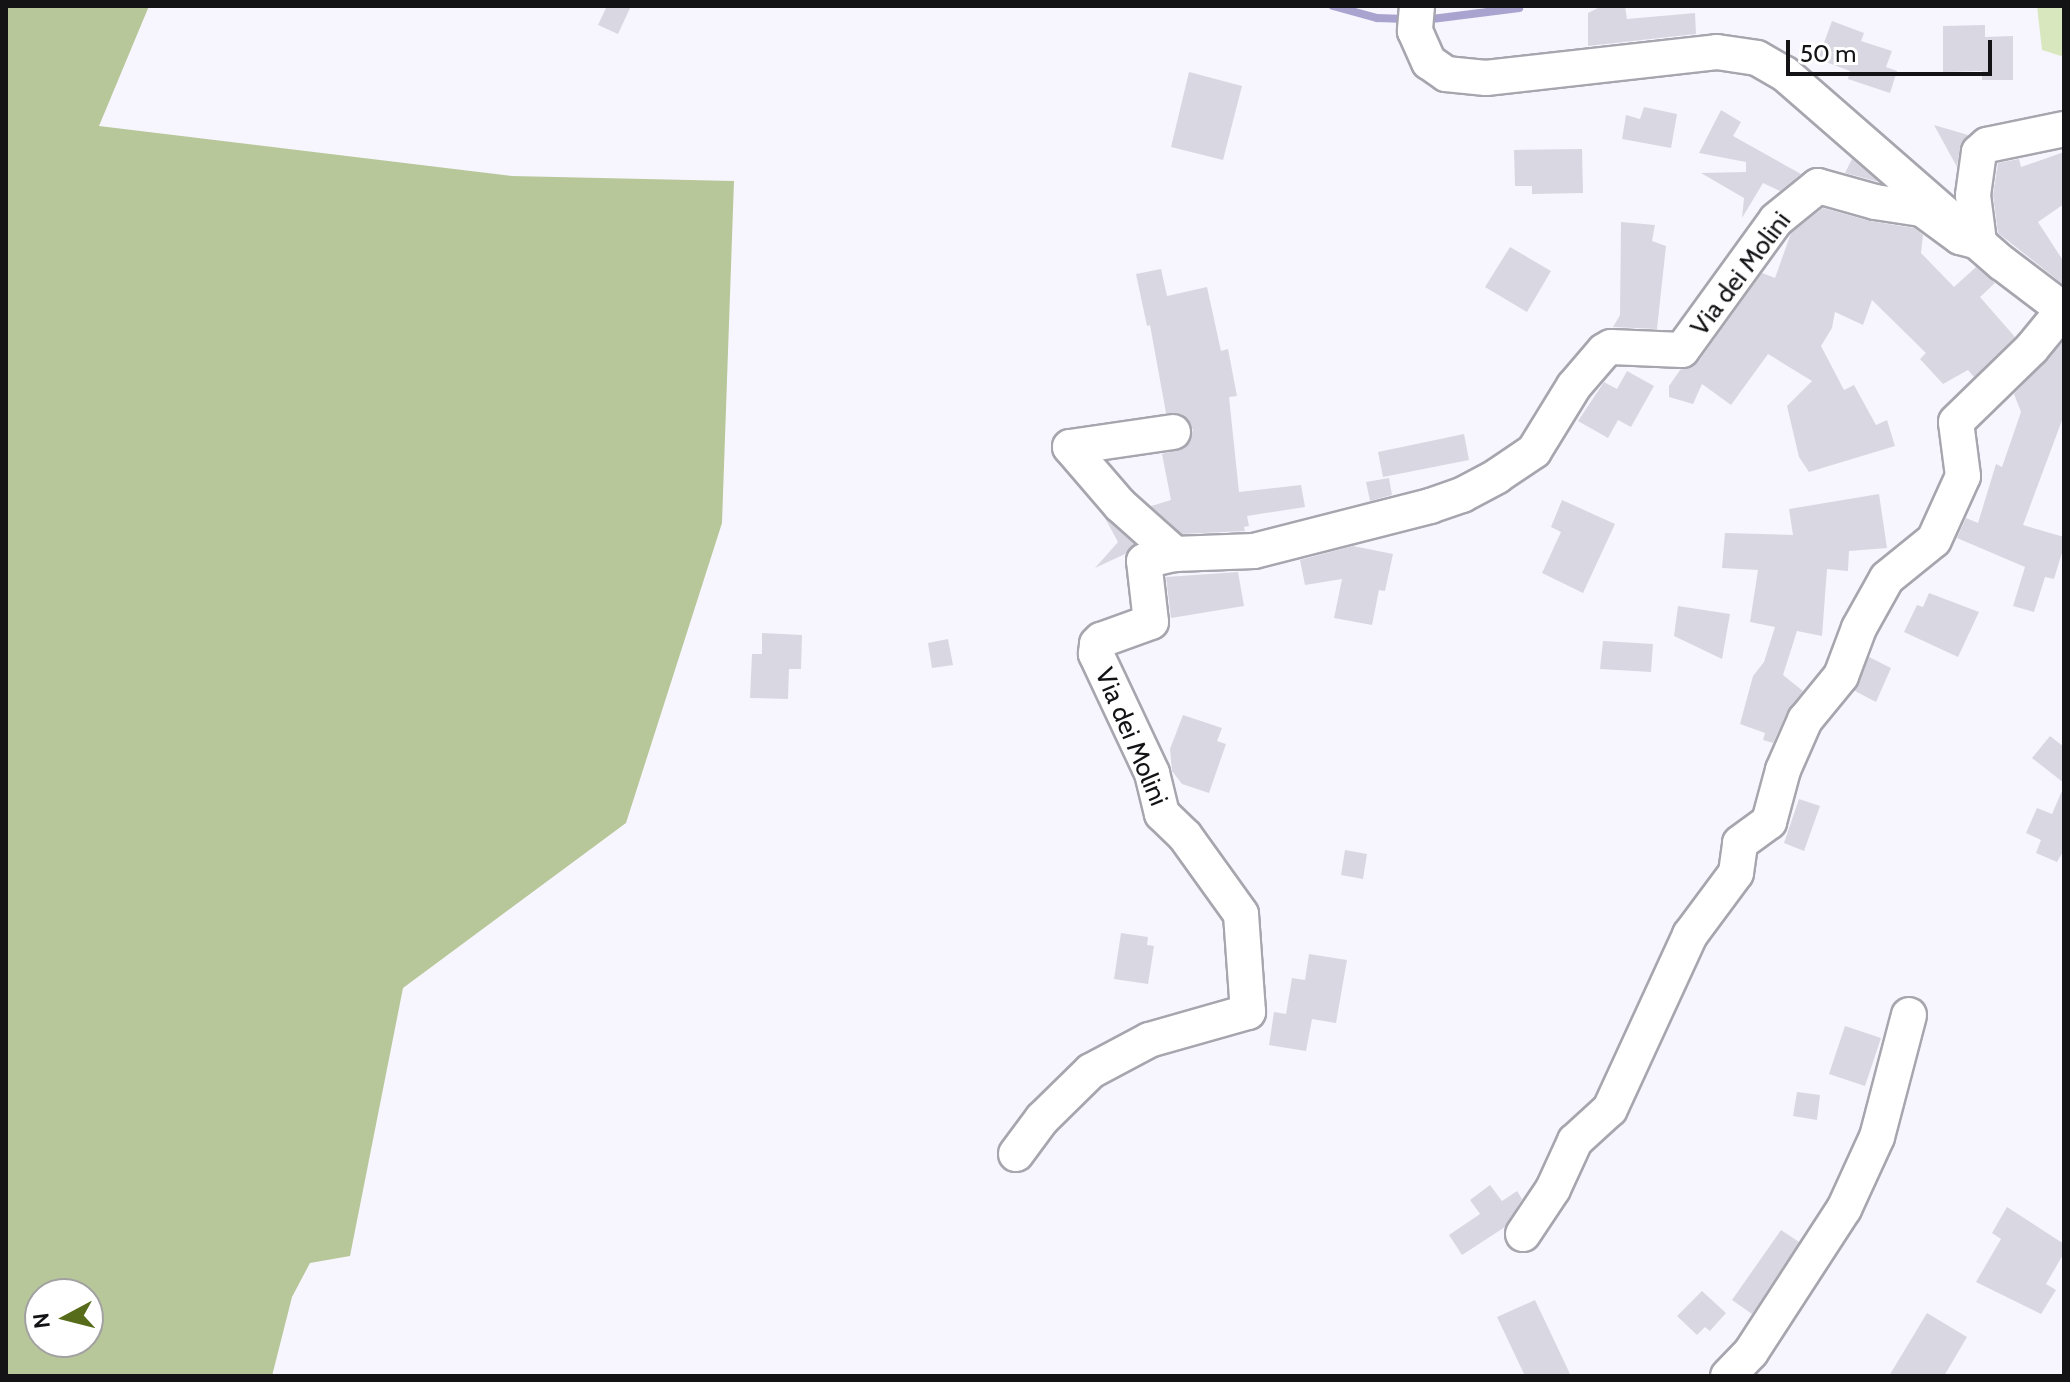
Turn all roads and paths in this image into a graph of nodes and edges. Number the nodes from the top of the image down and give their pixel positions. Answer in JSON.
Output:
{"nodes":[{"id":1,"x":1416,"y":19,"type":"edge"},
{"id":2,"x":2064,"y":129,"type":"edge"},
{"id":3,"x":1979,"y":242,"type":"junction"},
{"id":4,"x":2064,"y":310,"type":"edge"},
{"id":5,"x":1173,"y":432,"type":"dead end"},
{"id":6,"x":1175,"y":554,"type":"junction"},
{"id":7,"x":1909,"y":1015,"type":"dead end"},
{"id":8,"x":1016,"y":1154,"type":"dead end"},
{"id":9,"x":1523,"y":1234,"type":"dead end"},
{"id":10,"x":1728,"y":1376,"type":"edge"}],
"edges":[{"from":1,"to":3,"type":"street"},
{"from":2,"to":3,"type":"street"},
{"from":3,"to":4,"type":"street"},
{"from":3,"to":6,"type":"street","name":"Via dei Molini"},
{"from":4,"to":9,"type":"street"},
{"from":5,"to":6,"type":"street"},
{"from":6,"to":8,"type":"street","name":"Via dei Molini"},
{"from":7,"to":10,"type":"street"}]}
